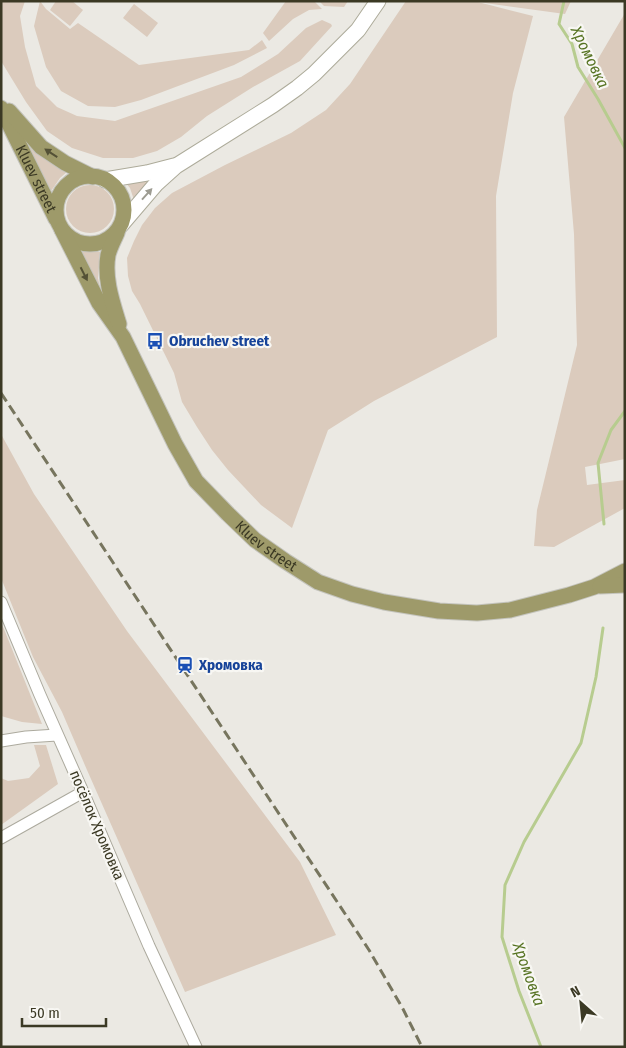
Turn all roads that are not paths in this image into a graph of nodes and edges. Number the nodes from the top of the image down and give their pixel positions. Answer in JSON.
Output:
{"nodes":[{"id":1,"x":378,"y":1,"type":"edge"},
{"id":2,"x":1,"y":100,"type":"edge"},
{"id":3,"x":1,"y":108,"type":"edge"},
{"id":4,"x":176,"y":166,"type":"junction"},
{"id":5,"x":99,"y":178,"type":"junction"},
{"id":6,"x":121,"y":224,"type":"junction"},
{"id":7,"x":60,"y":227,"type":"junction"},
{"id":8,"x":123,"y":337,"type":"junction"},
{"id":9,"x":625,"y":571,"type":"edge"},
{"id":10,"x":625,"y":585,"type":"edge"},
{"id":11,"x":594,"y":587,"type":"junction"},
{"id":12,"x":1,"y":602,"type":"edge"},
{"id":13,"x":57,"y":736,"type":"junction"},
{"id":14,"x":1,"y":740,"type":"edge"},
{"id":15,"x":83,"y":792,"type":"junction"},
{"id":16,"x":1,"y":838,"type":"edge"},
{"id":17,"x":196,"y":1047,"type":"edge"}],
"edges":[{"from":1,"to":4,"type":"street"},
{"from":5,"to":2,"type":"main road","one_way":true},
{"from":3,"to":7,"type":"main road","name":"Kluev street"},
{"from":4,"to":5,"type":"street"},
{"from":6,"to":4,"type":"street","one_way":true},
{"from":5,"to":6,"type":"main road"},
{"from":5,"to":7,"type":"main road"},
{"from":6,"to":7,"type":"main road"},
{"from":6,"to":8,"type":"main road"},
{"from":7,"to":8,"type":"main road","name":"Kluev street","one_way":true},
{"from":8,"to":11,"type":"main road","name":"Kluev street"},
{"from":9,"to":11,"type":"main road","name":"Kluev street"},
{"from":10,"to":11,"type":"main road"},
{"from":12,"to":13,"type":"street","name":"посёлок Хромовка"},
{"from":13,"to":14,"type":"street"},
{"from":13,"to":15,"type":"street","name":"посёлок Хромовка"},
{"from":15,"to":16,"type":"street"},
{"from":15,"to":17,"type":"street","name":"посёлок Хромовка"}]}
